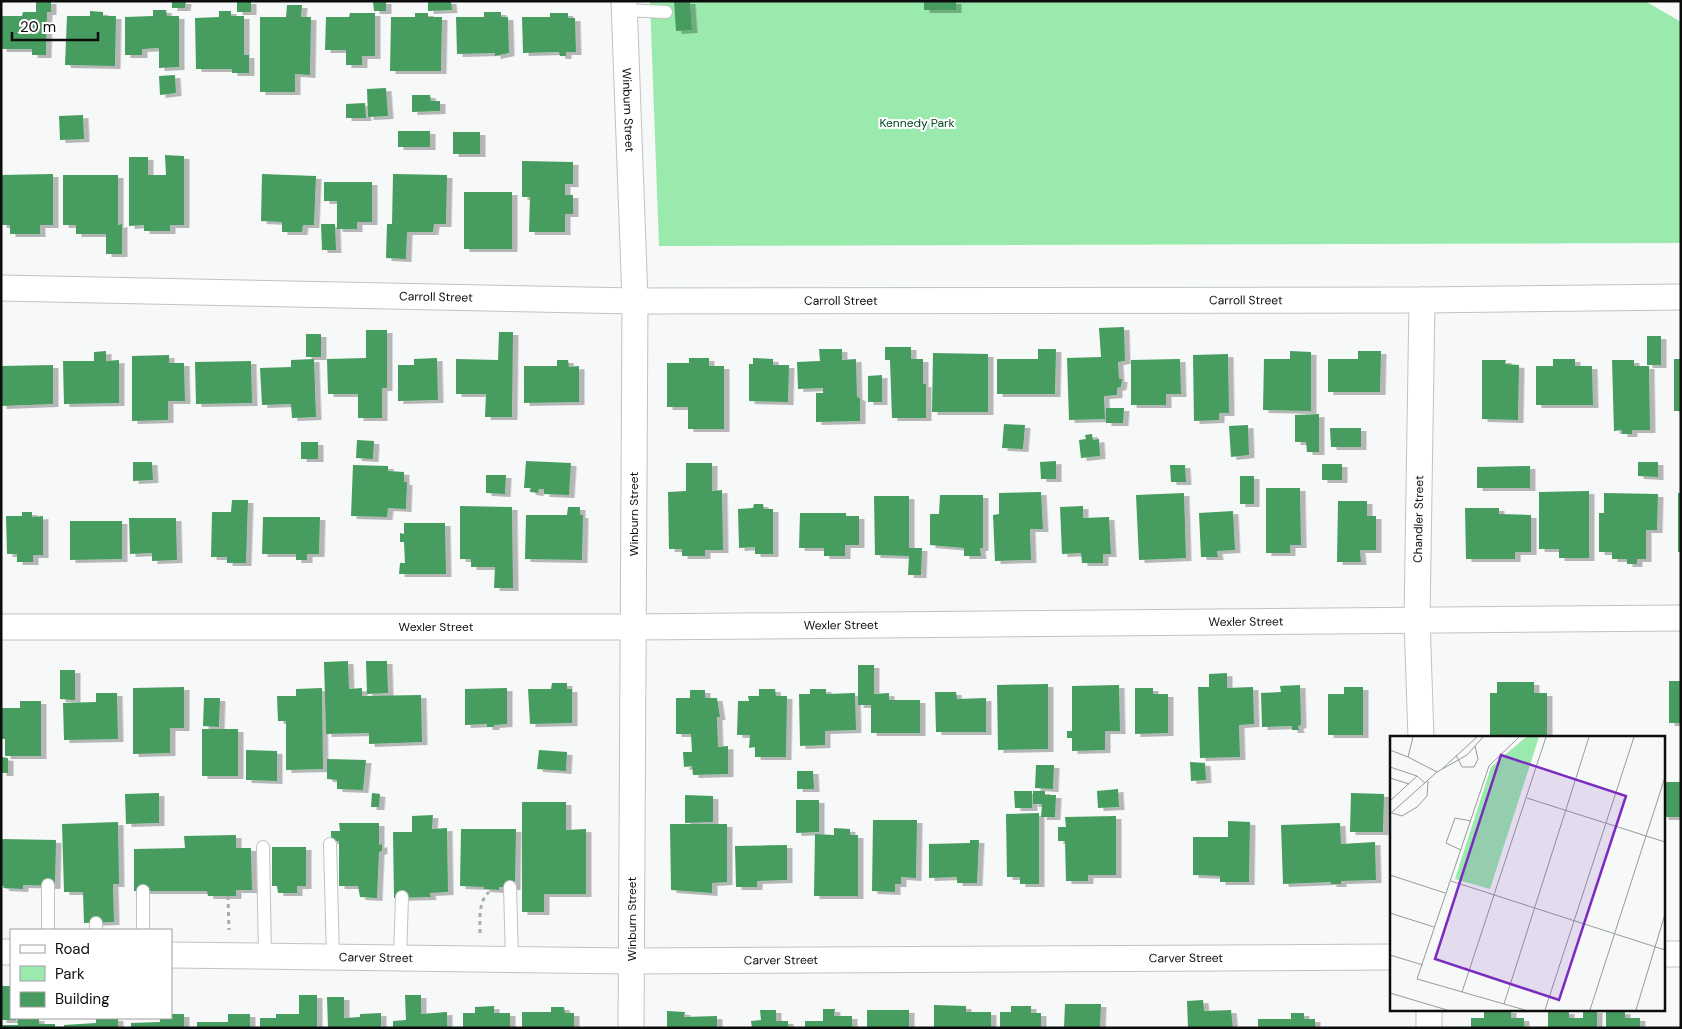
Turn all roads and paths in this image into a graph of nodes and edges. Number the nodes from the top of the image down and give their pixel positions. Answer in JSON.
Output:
{"nodes":[{"id":1,"x":624,"y":6,"type":"edge"},
{"id":2,"x":666,"y":12,"type":"dead end"},
{"id":3,"x":1,"y":288,"type":"edge"},
{"id":4,"x":1681,"y":297,"type":"edge"},
{"id":5,"x":635,"y":300,"type":"junction"},
{"id":6,"x":1422,"y":300,"type":"junction"},
{"id":7,"x":1681,"y":618,"type":"edge"},
{"id":8,"x":1417,"y":619,"type":"junction"},
{"id":9,"x":633,"y":627,"type":"junction"},
{"id":10,"x":1,"y":628,"type":"edge"},
{"id":11,"x":1421,"y":736,"type":"edge"},
{"id":12,"x":330,"y":844,"type":"dead end"},
{"id":13,"x":263,"y":847,"type":"dead end"},
{"id":14,"x":48,"y":885,"type":"dead end"},
{"id":15,"x":510,"y":887,"type":"dead end"},
{"id":16,"x":143,"y":891,"type":"dead end"},
{"id":17,"x":228,"y":896,"type":"dead end"},
{"id":18,"x":402,"y":898,"type":"dead end"},
{"id":19,"x":510,"y":900,"type":"junction"},
{"id":20,"x":48,"y":929,"type":"edge"},
{"id":21,"x":143,"y":929,"type":"edge"},
{"id":22,"x":1664,"y":954,"type":"edge"},
{"id":23,"x":1681,"y":954,"type":"edge"},
{"id":24,"x":172,"y":955,"type":"edge"},
{"id":25,"x":229,"y":956,"type":"junction"},
{"id":26,"x":265,"y":956,"type":"junction"},
{"id":27,"x":333,"y":957,"type":"junction"},
{"id":28,"x":1390,"y":957,"type":"edge"},
{"id":29,"x":400,"y":958,"type":"junction"},
{"id":30,"x":479,"y":959,"type":"junction"},
{"id":31,"x":512,"y":960,"type":"junction"},
{"id":32,"x":631,"y":961,"type":"junction"},
{"id":33,"x":1429,"y":1012,"type":"edge"},
{"id":34,"x":631,"y":1028,"type":"edge"},
{"id":35,"x":1429,"y":1028,"type":"edge"}],
"edges":[{"from":1,"to":2,"type":"lane"},
{"from":1,"to":5,"type":"street","name":"Winburn Street"},
{"from":3,"to":5,"type":"street","name":"Carroll Street"},
{"from":4,"to":6,"type":"street","name":"Carroll Street"},
{"from":5,"to":6,"type":"street","name":"Carroll Street"},
{"from":5,"to":9,"type":"street","name":"Winburn Street"},
{"from":6,"to":8,"type":"street","name":"Chandler Street"},
{"from":7,"to":8,"type":"street","name":"Wexler Street"},
{"from":8,"to":9,"type":"street","name":"Wexler Street"},
{"from":8,"to":11,"type":"street","name":"Chandler Street"},
{"from":9,"to":10,"type":"street","name":"Wexler Street"},
{"from":9,"to":32,"type":"street","name":"Winburn Street"},
{"from":12,"to":27,"type":"lane"},
{"from":13,"to":26,"type":"lane"},
{"from":14,"to":20,"type":"lane"},
{"from":15,"to":19,"type":"lane"},
{"from":16,"to":21,"type":"lane"},
{"from":17,"to":25,"type":"path"},
{"from":18,"to":29,"type":"lane"},
{"from":19,"to":30,"type":"path"},
{"from":19,"to":31,"type":"lane"},
{"from":22,"to":23,"type":"street"},
{"from":24,"to":25,"type":"street","name":"Carver Street"},
{"from":25,"to":26,"type":"street","name":"Carver Street"},
{"from":26,"to":27,"type":"street","name":"Carver Street"},
{"from":27,"to":29,"type":"street","name":"Carver Street"},
{"from":28,"to":32,"type":"street","name":"Carver Street"},
{"from":29,"to":30,"type":"street","name":"Carver Street"},
{"from":30,"to":31,"type":"street","name":"Carver Street"},
{"from":31,"to":32,"type":"street","name":"Carver Street"},
{"from":32,"to":34,"type":"street","name":"Winburn Street"},
{"from":33,"to":35,"type":"street"}]}
